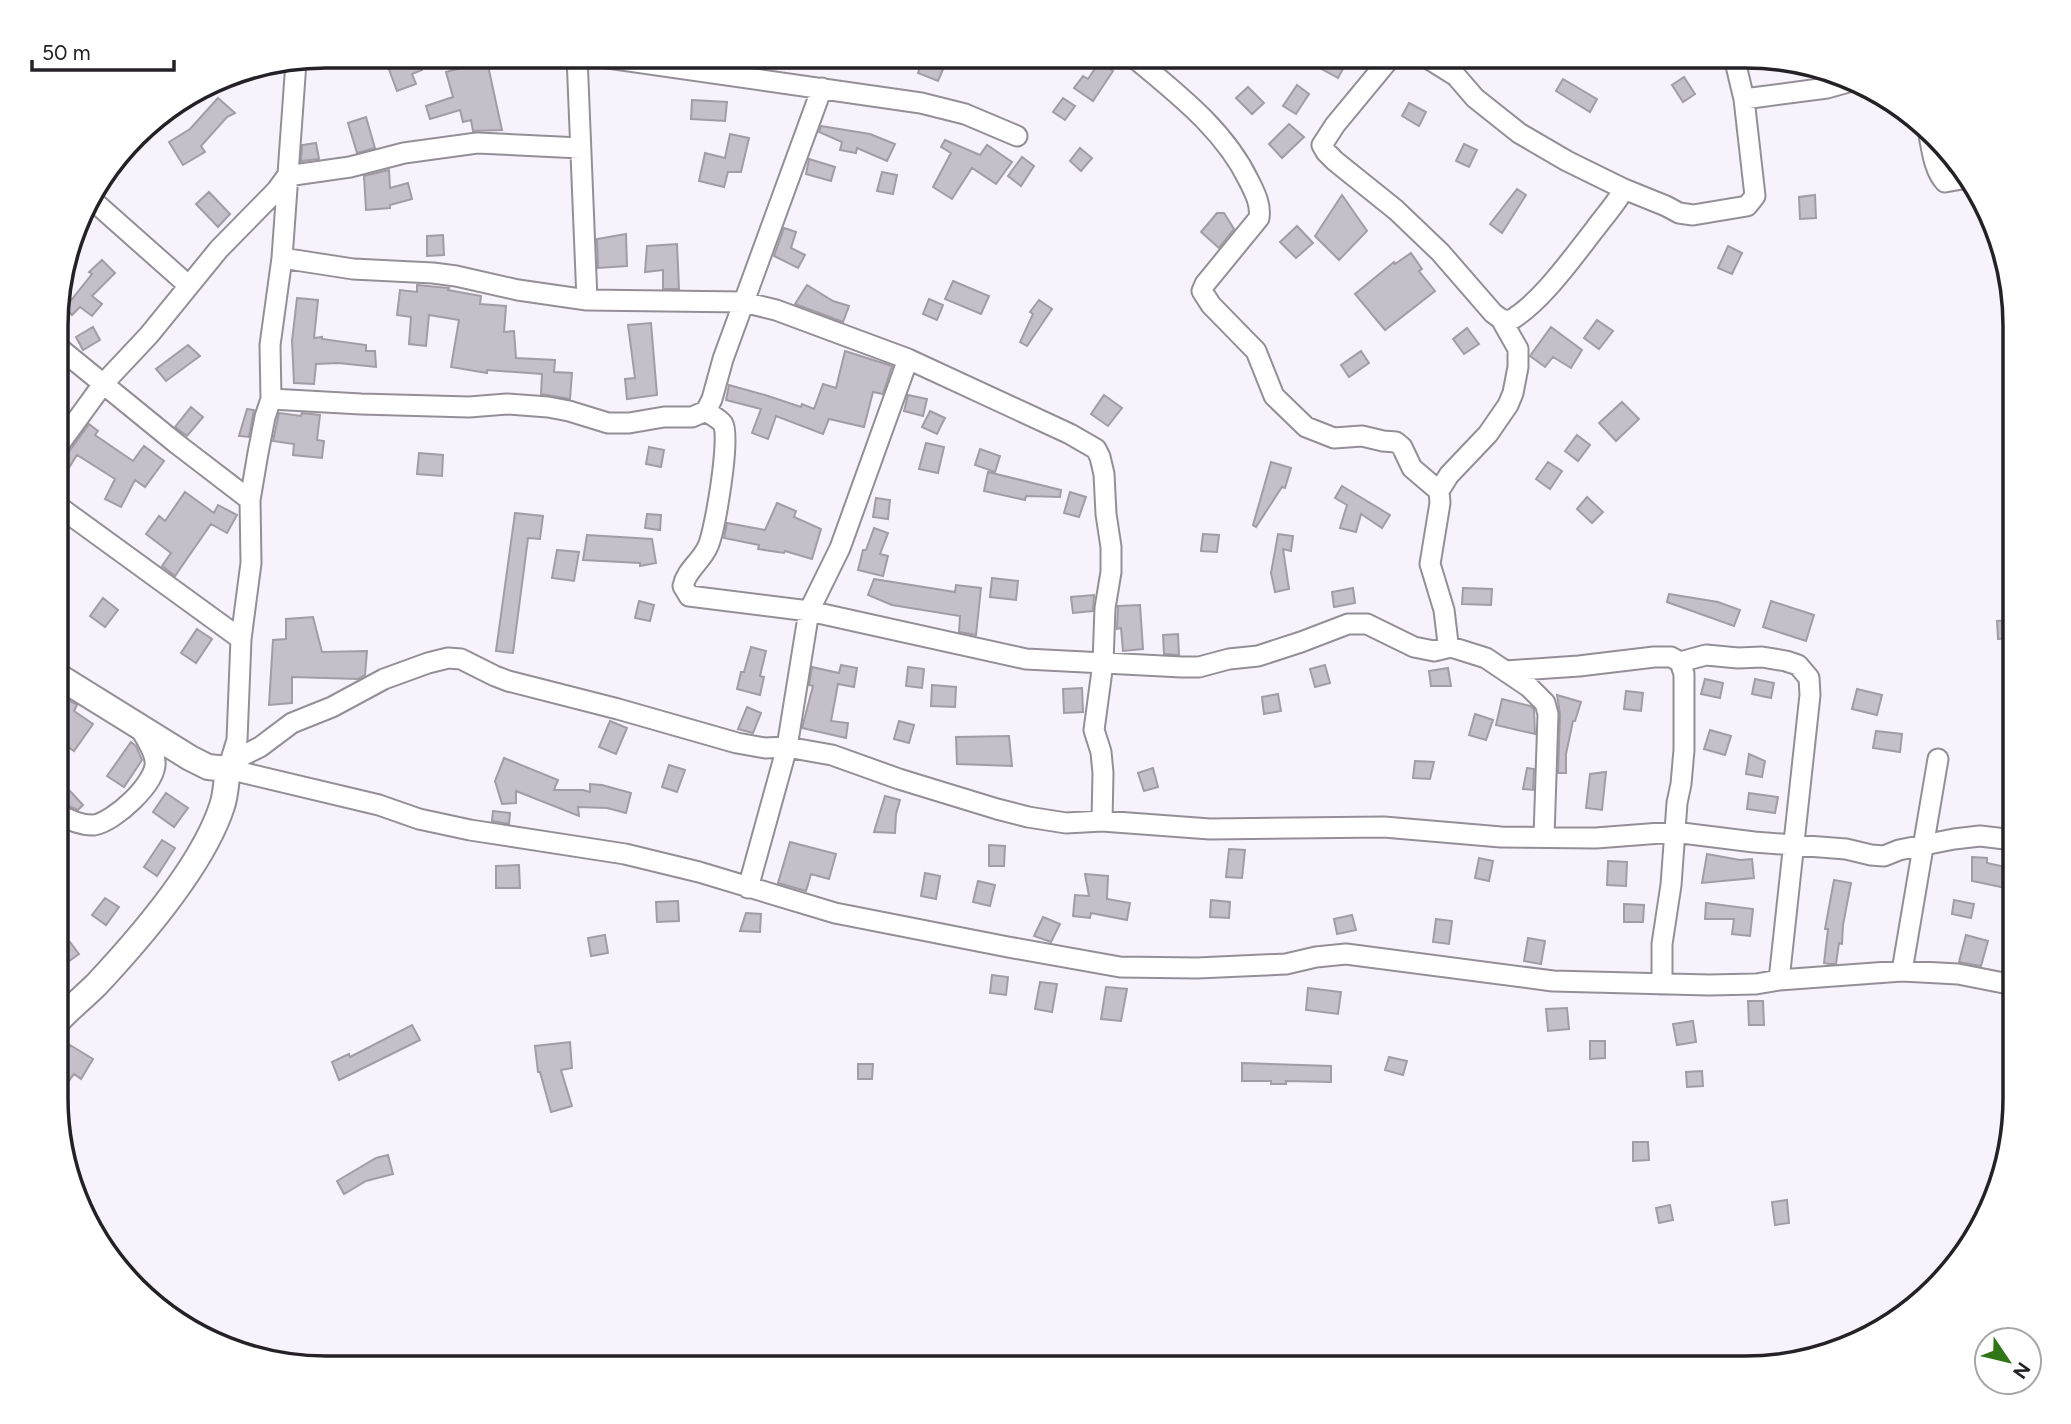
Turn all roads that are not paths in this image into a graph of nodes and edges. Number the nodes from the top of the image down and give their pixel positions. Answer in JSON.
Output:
{"nodes":[{"id":1,"x":577,"y":68,"type":"edge"},
{"id":2,"x":680,"y":68,"type":"edge"},
{"id":3,"x":1146,"y":68,"type":"edge"},
{"id":4,"x":1382,"y":68,"type":"edge"},
{"id":5,"x":1443,"y":68,"type":"edge"},
{"id":6,"x":1737,"y":68,"type":"edge"},
{"id":7,"x":295,"y":70,"type":"edge"},
{"id":8,"x":1837,"y":85,"type":"edge"},
{"id":9,"x":822,"y":88,"type":"junction"},
{"id":10,"x":1744,"y":99,"type":"junction"},
{"id":11,"x":1017,"y":136,"type":"dead end"},
{"id":12,"x":580,"y":148,"type":"junction"},
{"id":13,"x":1933,"y":150,"type":"edge"},
{"id":14,"x":287,"y":176,"type":"junction"},
{"id":15,"x":1957,"y":180,"type":"edge"},
{"id":16,"x":1624,"y":189,"type":"junction"},
{"id":17,"x":98,"y":206,"type":"edge"},
{"id":18,"x":282,"y":258,"type":"junction"},
{"id":19,"x":188,"y":285,"type":"junction"},
{"id":20,"x":587,"y":300,"type":"junction"},
{"id":21,"x":743,"y":302,"type":"junction"},
{"id":22,"x":1501,"y":319,"type":"junction"},
{"id":23,"x":68,"y":354,"type":"edge"},
{"id":24,"x":908,"y":359,"type":"junction"},
{"id":25,"x":103,"y":384,"type":"junction"},
{"id":26,"x":271,"y":399,"type":"junction"},
{"id":27,"x":706,"y":411,"type":"junction"},
{"id":28,"x":68,"y":432,"type":"edge"},
{"id":29,"x":1439,"y":491,"type":"junction"},
{"id":30,"x":250,"y":500,"type":"junction"},
{"id":31,"x":68,"y":513,"type":"edge"},
{"id":32,"x":809,"y":611,"type":"junction"},
{"id":33,"x":242,"y":639,"type":"junction"},
{"id":34,"x":1451,"y":647,"type":"junction"},
{"id":35,"x":1680,"y":662,"type":"junction"},
{"id":36,"x":1103,"y":663,"type":"junction"},
{"id":37,"x":1507,"y":671,"type":"junction"},
{"id":38,"x":68,"y":682,"type":"edge"},
{"id":39,"x":139,"y":727,"type":"junction"},
{"id":40,"x":787,"y":747,"type":"junction"},
{"id":41,"x":1938,"y":759,"type":"dead end"},
{"id":42,"x":229,"y":766,"type":"junction"},
{"id":43,"x":68,"y":819,"type":"edge"},
{"id":44,"x":1102,"y":821,"type":"junction"},
{"id":45,"x":1674,"y":832,"type":"junction"},
{"id":46,"x":1544,"y":837,"type":"junction"},
{"id":47,"x":2003,"y":839,"type":"edge"},
{"id":48,"x":1794,"y":845,"type":"junction"},
{"id":49,"x":1923,"y":845,"type":"junction"},
{"id":50,"x":748,"y":888,"type":"junction"},
{"id":51,"x":1902,"y":971,"type":"junction"},
{"id":52,"x":1779,"y":980,"type":"junction"},
{"id":53,"x":2003,"y":983,"type":"edge"},
{"id":54,"x":1662,"y":984,"type":"junction"},
{"id":55,"x":68,"y":1010,"type":"edge"}],
"edges":[{"from":1,"to":12,"type":"street"},
{"from":2,"to":9,"type":"street"},
{"from":3,"to":29,"type":"street"},
{"from":4,"to":22,"type":"street"},
{"from":5,"to":16,"type":"street"},
{"from":6,"to":10,"type":"street"},
{"from":7,"to":14,"type":"street"},
{"from":8,"to":10,"type":"street"},
{"from":9,"to":11,"type":"street"},
{"from":9,"to":21,"type":"street"},
{"from":10,"to":16,"type":"street"},
{"from":12,"to":14,"type":"street"},
{"from":12,"to":20,"type":"street"},
{"from":13,"to":15,"type":"street"},
{"from":14,"to":18,"type":"street"},
{"from":14,"to":19,"type":"street"},
{"from":16,"to":22,"type":"street"},
{"from":17,"to":19,"type":"street"},
{"from":18,"to":20,"type":"street"},
{"from":18,"to":26,"type":"street"},
{"from":19,"to":25,"type":"street"},
{"from":20,"to":21,"type":"street"},
{"from":21,"to":24,"type":"street"},
{"from":21,"to":27,"type":"street"},
{"from":22,"to":29,"type":"street"},
{"from":23,"to":25,"type":"street"},
{"from":24,"to":32,"type":"street"},
{"from":24,"to":36,"type":"street"},
{"from":25,"to":28,"type":"street"},
{"from":25,"to":30,"type":"street"},
{"from":26,"to":27,"type":"street"},
{"from":26,"to":30,"type":"street"},
{"from":27,"to":32,"type":"street"},
{"from":29,"to":34,"type":"street"},
{"from":30,"to":33,"type":"street"},
{"from":31,"to":33,"type":"street"},
{"from":32,"to":36,"type":"street"},
{"from":32,"to":40,"type":"street"},
{"from":33,"to":42,"type":"street"},
{"from":34,"to":36,"type":"street"},
{"from":34,"to":37,"type":"street"},
{"from":35,"to":37,"type":"street"},
{"from":35,"to":45,"type":"street"},
{"from":35,"to":48,"type":"street"},
{"from":36,"to":44,"type":"street"},
{"from":37,"to":46,"type":"street"},
{"from":38,"to":39,"type":"street"},
{"from":39,"to":42,"type":"street"},
{"from":39,"to":43,"type":"street"},
{"from":40,"to":42,"type":"street"},
{"from":40,"to":44,"type":"street"},
{"from":40,"to":50,"type":"street"},
{"from":41,"to":49,"type":"street"},
{"from":42,"to":50,"type":"street"},
{"from":42,"to":55,"type":"street"},
{"from":44,"to":46,"type":"street"},
{"from":45,"to":46,"type":"street"},
{"from":45,"to":48,"type":"street"},
{"from":45,"to":54,"type":"street"},
{"from":47,"to":49,"type":"street"},
{"from":48,"to":49,"type":"street"},
{"from":48,"to":52,"type":"street"},
{"from":49,"to":51,"type":"street"},
{"from":50,"to":54,"type":"street"},
{"from":51,"to":52,"type":"street"},
{"from":51,"to":53,"type":"street"},
{"from":52,"to":54,"type":"street"}]}
